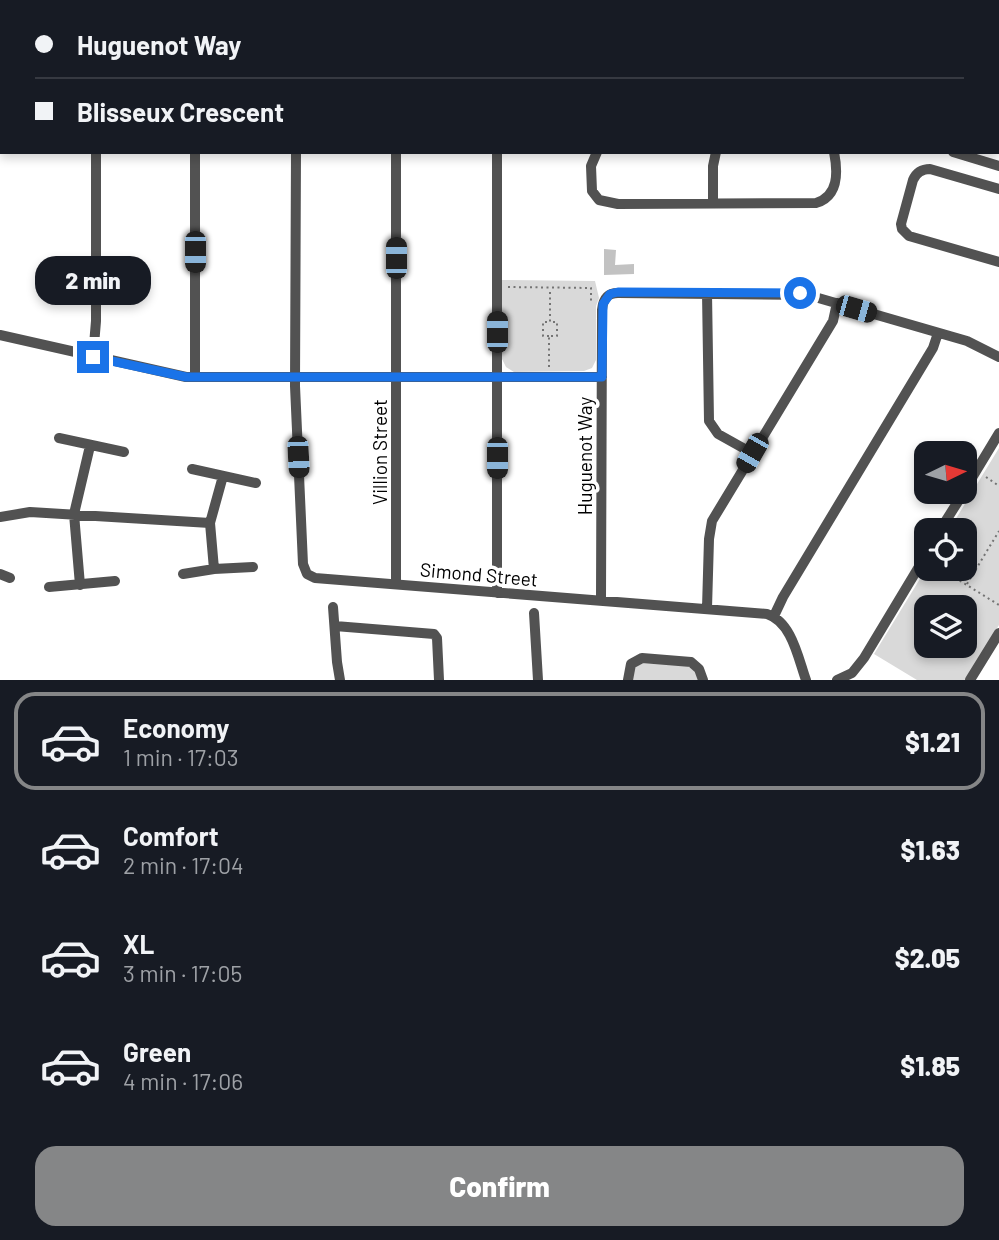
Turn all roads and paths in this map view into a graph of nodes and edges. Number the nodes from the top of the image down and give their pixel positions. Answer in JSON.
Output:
{"nodes":[{"id":1,"x":96,"y":154,"type":"edge"},
{"id":2,"x":195,"y":154,"type":"edge"},
{"id":3,"x":296,"y":154,"type":"edge"},
{"id":4,"x":396,"y":154,"type":"edge"},
{"id":5,"x":497,"y":154,"type":"edge"},
{"id":6,"x":596,"y":154,"type":"edge"},
{"id":7,"x":710,"y":154,"type":"edge"},
{"id":8,"x":716,"y":154,"type":"edge"},
{"id":9,"x":834,"y":154,"type":"edge"},
{"id":10,"x":960,"y":154,"type":"edge"},
{"id":11,"x":713,"y":166,"type":"junction"},
{"id":12,"x":999,"y":166,"type":"edge"},
{"id":13,"x":999,"y":189,"type":"edge"},
{"id":14,"x":713,"y":204,"type":"junction"},
{"id":15,"x":999,"y":262,"type":"edge"},
{"id":16,"x":497,"y":287,"type":"junction"},
{"id":17,"x":550,"y":288,"type":"junction"},
{"id":18,"x":707,"y":293,"type":"junction"},
{"id":19,"x":837,"y":303,"type":"junction"},
{"id":20,"x":603,"y":304,"type":"junction"},
{"id":21,"x":550,"y":322,"type":"junction"},
{"id":22,"x":938,"y":332,"type":"junction"},
{"id":23,"x":0,"y":335,"type":"edge"},
{"id":24,"x":550,"y":336,"type":"junction"},
{"id":25,"x":93,"y":357,"type":"junction"},
{"id":26,"x":999,"y":357,"type":"edge"},
{"id":27,"x":195,"y":377,"type":"junction"},
{"id":28,"x":296,"y":377,"type":"junction"},
{"id":29,"x":396,"y":377,"type":"junction"},
{"id":30,"x":497,"y":377,"type":"junction"},
{"id":31,"x":549,"y":377,"type":"junction"},
{"id":32,"x":602,"y":377,"type":"junction"},
{"id":33,"x":999,"y":433,"type":"edge"},
{"id":34,"x":59,"y":438,"type":"dead end"},
{"id":35,"x":90,"y":446,"type":"junction"},
{"id":36,"x":124,"y":452,"type":"dead end"},
{"id":37,"x":752,"y":453,"type":"junction"},
{"id":38,"x":192,"y":469,"type":"dead end"},
{"id":39,"x":977,"y":469,"type":"edge"},
{"id":40,"x":977,"y":472,"type":"edge"},
{"id":41,"x":223,"y":476,"type":"junction"},
{"id":42,"x":256,"y":483,"type":"dead end"},
{"id":43,"x":999,"y":486,"type":"edge"},
{"id":44,"x":74,"y":514,"type":"junction"},
{"id":45,"x":0,"y":517,"type":"edge"},
{"id":46,"x":210,"y":523,"type":"junction"},
{"id":47,"x":999,"y":531,"type":"edge"},
{"id":48,"x":253,"y":567,"type":"dead end"},
{"id":49,"x":214,"y":569,"type":"junction"},
{"id":50,"x":183,"y":574,"type":"dead end"},
{"id":51,"x":914,"y":575,"type":"edge"},
{"id":52,"x":115,"y":581,"type":"dead end"},
{"id":53,"x":960,"y":581,"type":"edge"},
{"id":54,"x":80,"y":584,"type":"junction"},
{"id":55,"x":396,"y":584,"type":"junction"},
{"id":56,"x":966,"y":585,"type":"junction"},
{"id":57,"x":49,"y":587,"type":"dead end"},
{"id":58,"x":497,"y":593,"type":"junction"},
{"id":59,"x":601,"y":601,"type":"junction"},
{"id":60,"x":999,"y":605,"type":"edge"},
{"id":61,"x":333,"y":607,"type":"dead end"},
{"id":62,"x":707,"y":608,"type":"junction"},
{"id":63,"x":534,"y":612,"type":"dead end"},
{"id":64,"x":774,"y":616,"type":"junction"},
{"id":65,"x":335,"y":626,"type":"junction"},
{"id":66,"x":999,"y":633,"type":"edge"},
{"id":67,"x":340,"y":680,"type":"edge"},
{"id":68,"x":439,"y":680,"type":"edge"},
{"id":69,"x":538,"y":680,"type":"edge"},
{"id":70,"x":628,"y":680,"type":"edge"},
{"id":71,"x":703,"y":680,"type":"edge"},
{"id":72,"x":806,"y":680,"type":"edge"},
{"id":73,"x":837,"y":680,"type":"edge"},
{"id":74,"x":971,"y":680,"type":"edge"}],
"edges":[{"from":1,"to":25,"type":"street"},
{"from":2,"to":27,"type":"street"},
{"from":3,"to":28,"type":"street","name":"Simond Street"},
{"from":4,"to":29,"type":"street","name":"Villion Street"},
{"from":5,"to":16,"type":"street"},
{"from":6,"to":14,"type":"street"},
{"from":7,"to":11,"type":"street"},
{"from":8,"to":11,"type":"street"},
{"from":9,"to":14,"type":"street"},
{"from":10,"to":12,"type":"street"},
{"from":11,"to":14,"type":"street"},
{"from":13,"to":15,"type":"street"},
{"from":16,"to":17,"type":"path"},
{"from":16,"to":30,"type":"street"},
{"from":17,"to":20,"type":"path"},
{"from":17,"to":21,"type":"path"},
{"from":18,"to":19,"type":"street"},
{"from":18,"to":20,"type":"street"},
{"from":18,"to":37,"type":"street"},
{"from":19,"to":22,"type":"street"},
{"from":19,"to":37,"type":"street"},
{"from":20,"to":32,"type":"street","name":"Huguenot Way"},
{"from":21,"to":24,"type":"path"},
{"from":21,"to":24,"type":"path"},
{"from":22,"to":26,"type":"street"},
{"from":22,"to":64,"type":"street"},
{"from":23,"to":25,"type":"street"},
{"from":24,"to":31,"type":"path"},
{"from":25,"to":27,"type":"street"},
{"from":27,"to":28,"type":"street"},
{"from":28,"to":29,"type":"street"},
{"from":28,"to":55,"type":"street","name":"Simond Street"},
{"from":29,"to":30,"type":"street"},
{"from":29,"to":55,"type":"street","name":"Villion Street"},
{"from":30,"to":31,"type":"street"},
{"from":30,"to":58,"type":"street"},
{"from":31,"to":32,"type":"street"},
{"from":32,"to":59,"type":"street","name":"Huguenot Way"},
{"from":33,"to":39,"type":"street"},
{"from":34,"to":35,"type":"street"},
{"from":35,"to":36,"type":"street"},
{"from":35,"to":44,"type":"street"},
{"from":37,"to":62,"type":"street"},
{"from":38,"to":41,"type":"street"},
{"from":40,"to":43,"type":"path"},
{"from":41,"to":42,"type":"street"},
{"from":41,"to":46,"type":"street"},
{"from":44,"to":45,"type":"street"},
{"from":44,"to":46,"type":"street"},
{"from":44,"to":54,"type":"street"},
{"from":46,"to":49,"type":"street"},
{"from":47,"to":56,"type":"path"},
{"from":48,"to":49,"type":"street"},
{"from":49,"to":50,"type":"street"},
{"from":51,"to":73,"type":"street"},
{"from":52,"to":54,"type":"street"},
{"from":53,"to":56,"type":"path"},
{"from":54,"to":57,"type":"street"},
{"from":55,"to":58,"type":"street","name":"Simond Street"},
{"from":56,"to":60,"type":"path"},
{"from":58,"to":59,"type":"street","name":"Simond Street"},
{"from":59,"to":62,"type":"street","name":"Simond Street"},
{"from":61,"to":65,"type":"street"},
{"from":62,"to":64,"type":"street","name":"Simond Street"},
{"from":63,"to":69,"type":"street"},
{"from":64,"to":72,"type":"street"},
{"from":65,"to":67,"type":"street"},
{"from":65,"to":68,"type":"street"},
{"from":66,"to":74,"type":"street"},
{"from":70,"to":71,"type":"street"}]}
